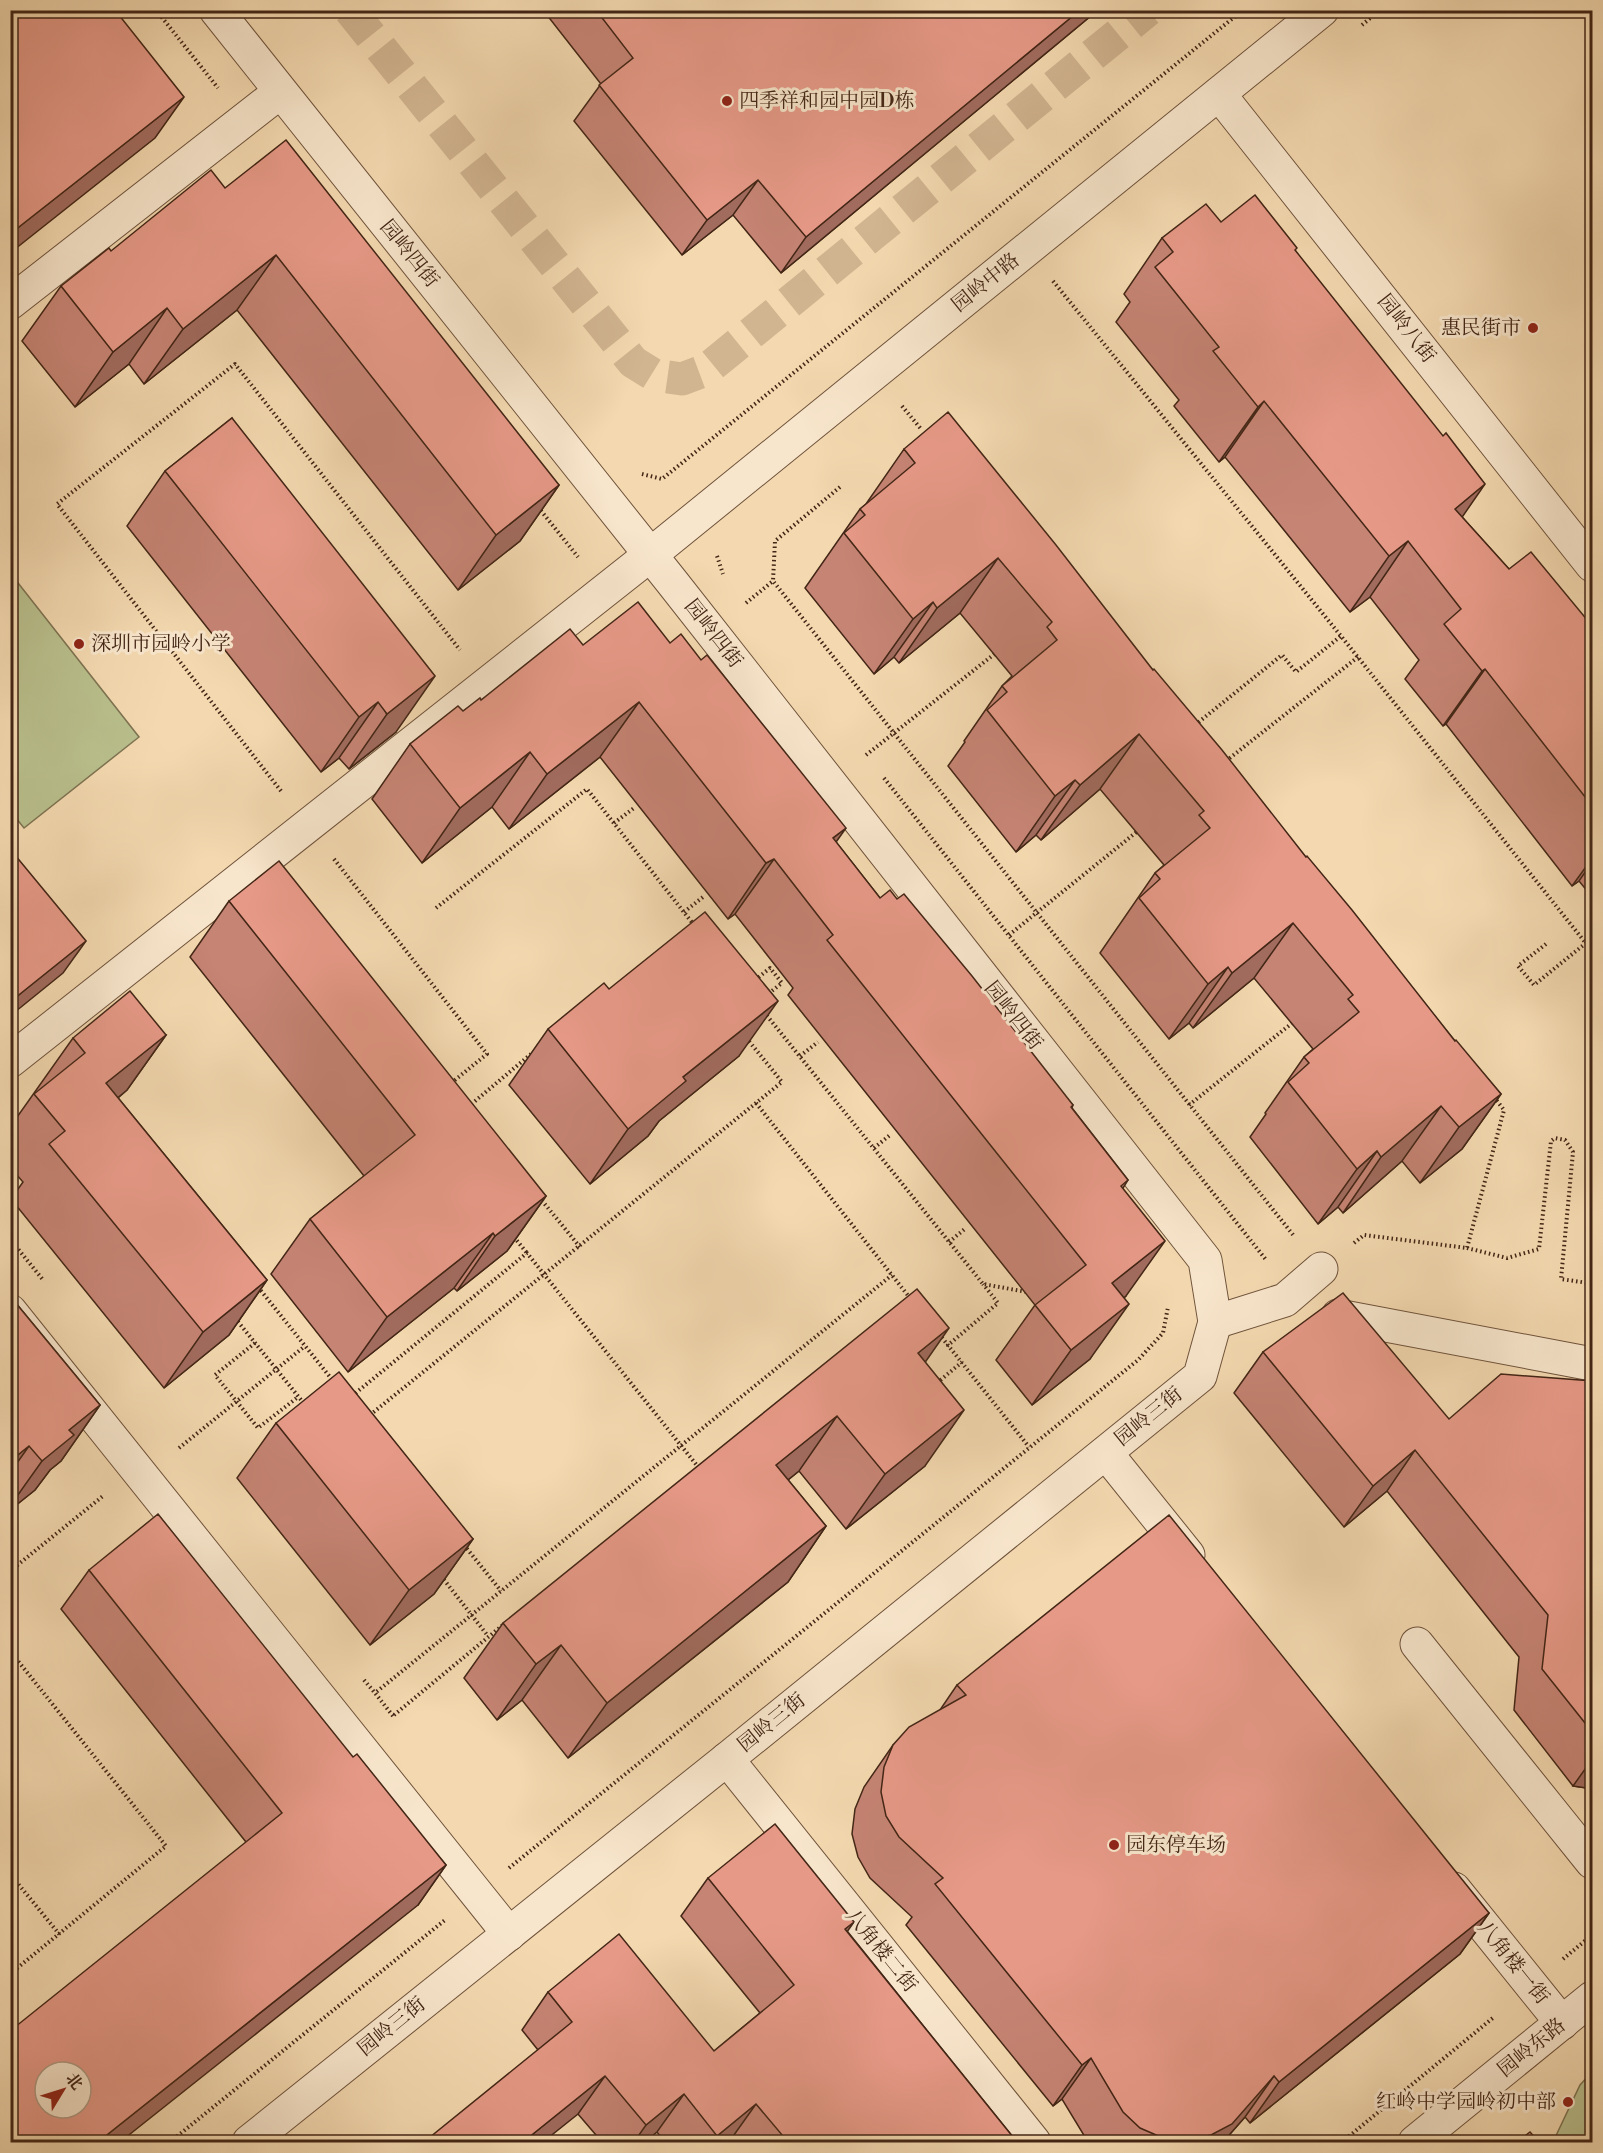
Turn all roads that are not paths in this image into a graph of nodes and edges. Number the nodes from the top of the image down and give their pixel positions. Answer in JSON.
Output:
{"nodes":[{"id":1,"x":216,"y":10,"type":"edge"},
{"id":2,"x":1322,"y":10,"type":"edge"},
{"id":3,"x":280,"y":93,"type":"junction"},
{"id":4,"x":1219,"y":94,"type":"junction"},
{"id":5,"x":10,"y":303,"type":"edge"},
{"id":6,"x":650,"y":555,"type":"junction"},
{"id":7,"x":1593,"y":565,"type":"edge"},
{"id":8,"x":10,"y":1061,"type":"edge"},
{"id":9,"x":1205,"y":1260,"type":"joint"},
{"id":10,"x":1321,"y":1269,"type":"road end"},
{"id":11,"x":10,"y":1311,"type":"edge"},
{"id":12,"x":1338,"y":1316,"type":"edge"},
{"id":13,"x":1215,"y":1322,"type":"junction"},
{"id":14,"x":1593,"y":1364,"type":"edge"},
{"id":15,"x":1106,"y":1453,"type":"junction"},
{"id":16,"x":1203,"y":1575,"type":"edge"},
{"id":17,"x":1418,"y":1644,"type":"dead end"},
{"id":18,"x":727,"y":1760,"type":"junction"},
{"id":19,"x":1593,"y":1862,"type":"edge"},
{"id":20,"x":1434,"y":1864,"type":"edge"},
{"id":21,"x":509,"y":1934,"type":"junction"},
{"id":22,"x":1593,"y":1998,"type":"edge"},
{"id":23,"x":1562,"y":2023,"type":"junction"},
{"id":24,"x":249,"y":2142,"type":"edge"},
{"id":25,"x":1034,"y":2142,"type":"edge"},
{"id":26,"x":1415,"y":2142,"type":"edge"}],
"edges":[{"from":1,"to":3,"type":"street","name":"园岭四街"},
{"from":2,"to":4,"type":"street","name":"园岭中路"},
{"from":3,"to":5,"type":"street"},
{"from":3,"to":6,"type":"street","name":"园岭四街"},
{"from":4,"to":6,"type":"street","name":"园岭中路"},
{"from":4,"to":7,"type":"street","name":"园岭八街"},
{"from":6,"to":8,"type":"street","name":"园岭中路"},
{"from":6,"to":9,"type":"street","name":"园岭四街"},
{"from":9,"to":13,"type":"street","name":"园岭三街"},
{"from":10,"to":13,"type":"street"},
{"from":11,"to":21,"type":"street"},
{"from":12,"to":14,"type":"street"},
{"from":13,"to":15,"type":"street","name":"园岭三街"},
{"from":15,"to":16,"type":"street"},
{"from":15,"to":18,"type":"street","name":"园岭三街"},
{"from":17,"to":19,"type":"street"},
{"from":18,"to":21,"type":"street","name":"园岭三街"},
{"from":18,"to":25,"type":"street","name":"八角楼二街"},
{"from":20,"to":23,"type":"street","name":"八角楼一街"},
{"from":21,"to":24,"type":"street","name":"园岭三街"},
{"from":22,"to":23,"type":"street","name":"园岭东路"},
{"from":23,"to":26,"type":"street","name":"园岭东路"}]}
